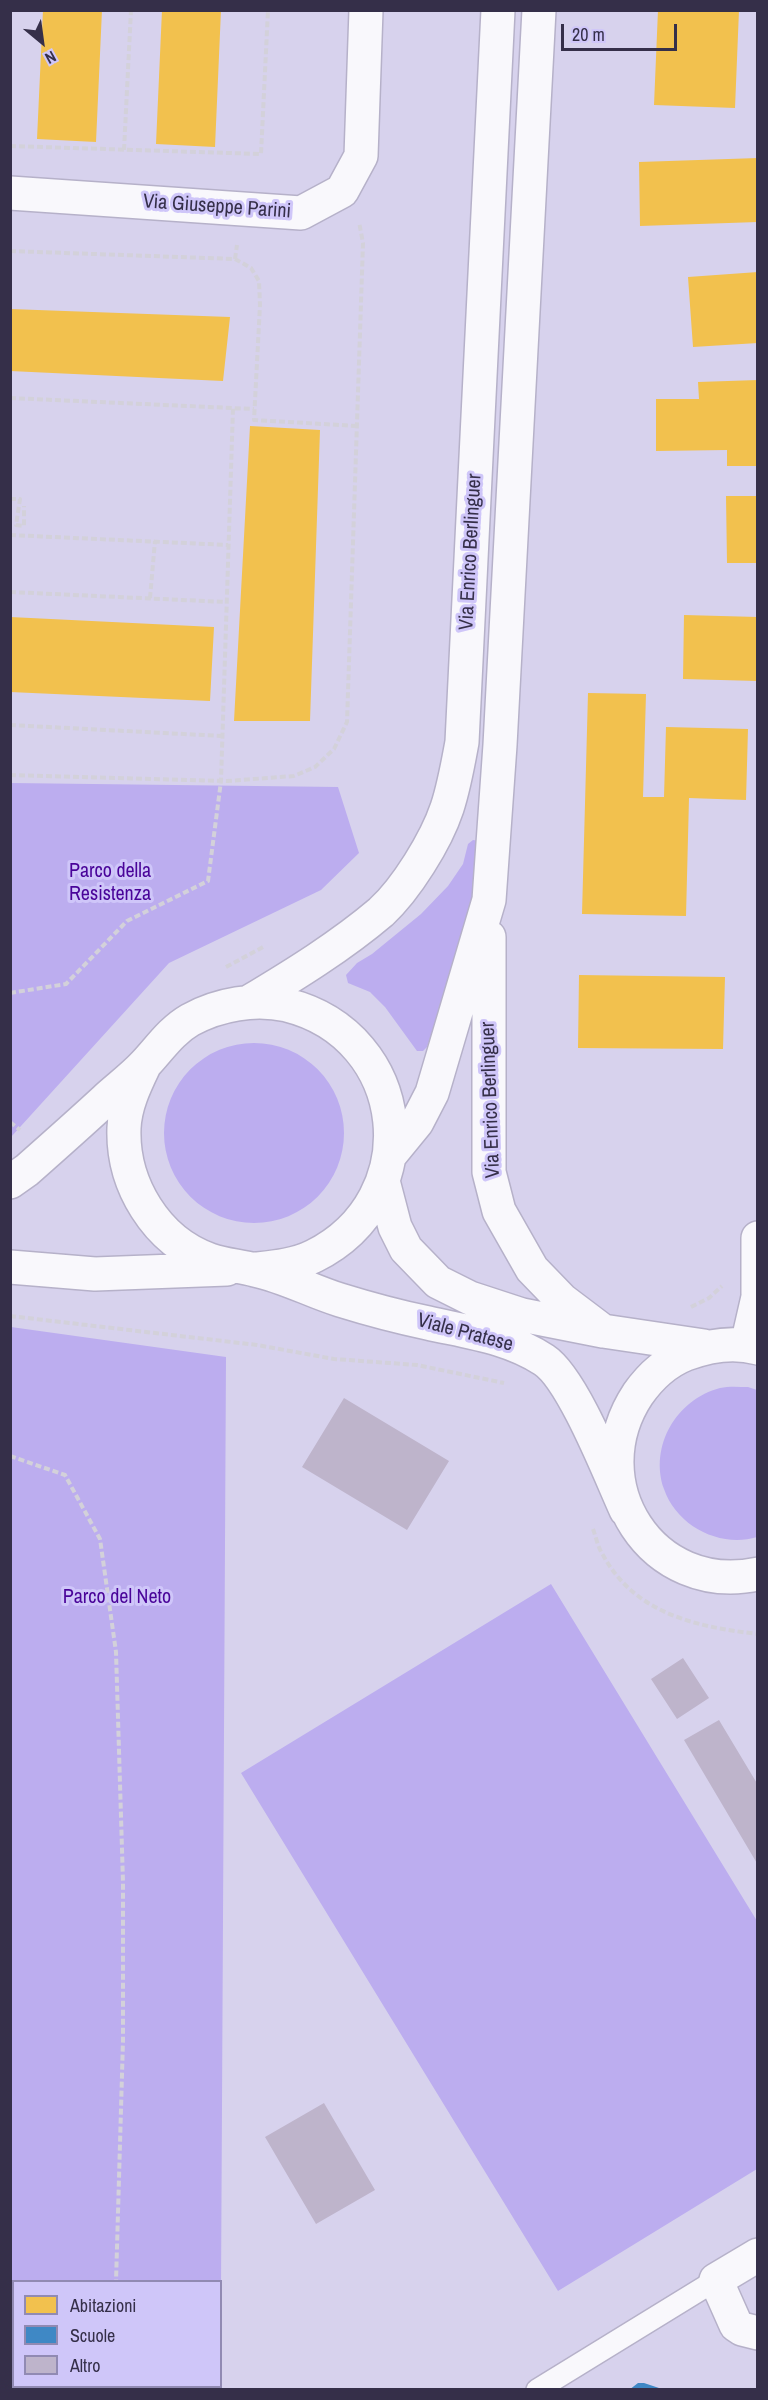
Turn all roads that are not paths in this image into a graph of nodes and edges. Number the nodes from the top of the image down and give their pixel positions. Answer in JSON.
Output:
{"nodes":[{"id":1,"x":366,"y":10,"type":"edge"},
{"id":2,"x":498,"y":10,"type":"edge"},
{"id":3,"x":538,"y":10,"type":"edge"},
{"id":4,"x":10,"y":193,"type":"edge"},
{"id":5,"x":489,"y":900,"type":"junction"},
{"id":6,"x":249,"y":1002,"type":"junction"},
{"id":7,"x":145,"y":1064,"type":"junction"},
{"id":8,"x":387,"y":1168,"type":"junction"},
{"id":9,"x":10,"y":1182,"type":"edge"},
{"id":10,"x":758,"y":1238,"type":"edge"},
{"id":11,"x":10,"y":1267,"type":"edge"},
{"id":12,"x":249,"y":1269,"type":"junction"},
{"id":13,"x":758,"y":1296,"type":"edge"},
{"id":14,"x":603,"y":1331,"type":"junction"},
{"id":15,"x":752,"y":1346,"type":"edge"},
{"id":16,"x":706,"y":1347,"type":"junction"},
{"id":17,"x":626,"y":1510,"type":"junction"},
{"id":18,"x":752,"y":1578,"type":"edge"},
{"id":19,"x":758,"y":2255,"type":"edge"},
{"id":20,"x":716,"y":2280,"type":"junction"},
{"id":21,"x":758,"y":2333,"type":"edge"},
{"id":22,"x":537,"y":2390,"type":"edge"}],
"edges":[{"from":1,"to":4,"type":"main road","name":"Via Giuseppe Parini"},
{"from":2,"to":6,"type":"main road","name":"Via Enrico Berlinguer"},
{"from":3,"to":5,"type":"main road","name":"Via Enrico Berlinguer"},
{"from":5,"to":8,"type":"main road","name":"Via Enrico Berlinguer"},
{"from":5,"to":14,"type":"main road","name":"Via Enrico Berlinguer"},
{"from":6,"to":7,"type":"main road","name":"Viale Pratese"},
{"from":6,"to":8,"type":"main road","name":"Viale Pratese"},
{"from":7,"to":9,"type":"main road","name":"Viale Pratese"},
{"from":7,"to":12,"type":"main road","name":"Viale Pratese"},
{"from":8,"to":12,"type":"main road","name":"Viale Pratese"},
{"from":8,"to":14,"type":"main road","name":"Viale Pratese"},
{"from":10,"to":13,"type":"main road"},
{"from":11,"to":12,"type":"main road","name":"Viale Pratese"},
{"from":12,"to":17,"type":"main road","name":"Viale Pratese"},
{"from":13,"to":15,"type":"main road"},
{"from":14,"to":16,"type":"main road","name":"Viale Pratese"},
{"from":15,"to":16,"type":"main road"},
{"from":16,"to":17,"type":"main road"},
{"from":17,"to":18,"type":"main road"},
{"from":19,"to":20,"type":"main road"},
{"from":20,"to":21,"type":"main road"},
{"from":20,"to":22,"type":"lane"}]}
